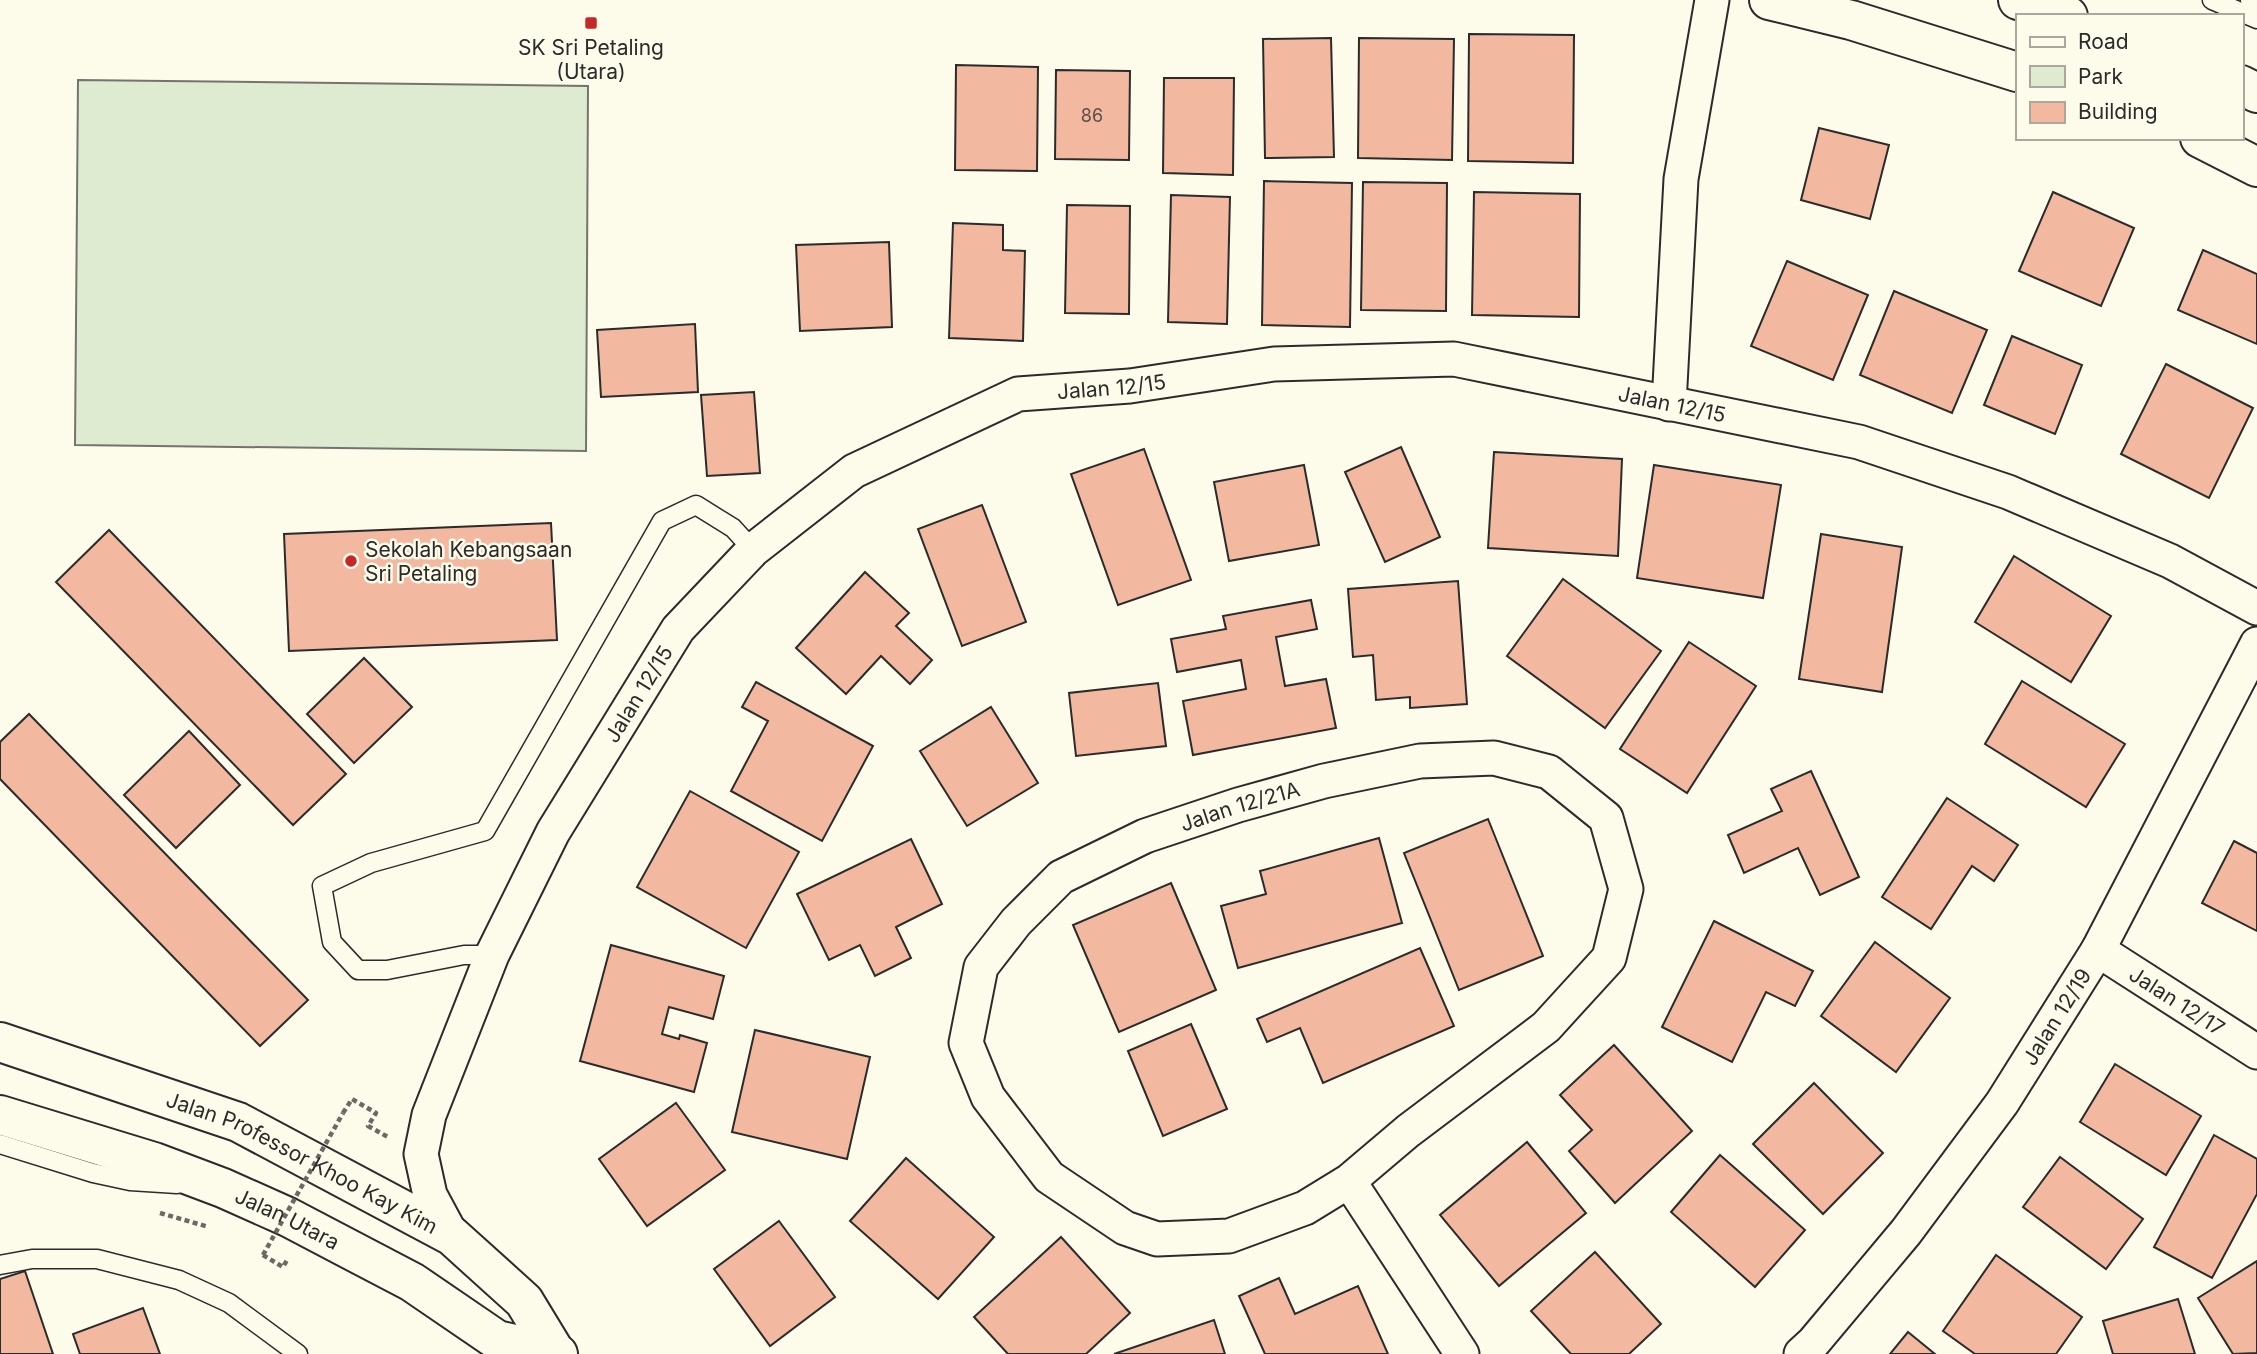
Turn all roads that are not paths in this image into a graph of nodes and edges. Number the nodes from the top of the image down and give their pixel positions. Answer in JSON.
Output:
{"nodes":[{"id":1,"x":1712,"y":0,"type":"edge"},
{"id":2,"x":1769,"y":0,"type":"edge"},
{"id":3,"x":2018,"y":0,"type":"edge"},
{"id":4,"x":2212,"y":0,"type":"edge"},
{"id":5,"x":2250,"y":0,"type":"edge"},
{"id":6,"x":2257,"y":3,"type":"edge"},
{"id":7,"x":2062,"y":14,"type":"edge"},
{"id":8,"x":2257,"y":19,"type":"edge"},
{"id":9,"x":2016,"y":72,"type":"edge"},
{"id":10,"x":2204,"y":140,"type":"edge"},
{"id":11,"x":2257,"y":167,"type":"edge"},
{"id":12,"x":1669,"y":404,"type":"junction"},
{"id":13,"x":753,"y":550,"type":"junction"},
{"id":14,"x":2257,"y":608,"type":"edge"},
{"id":15,"x":2257,"y":644,"type":"edge"},
{"id":16,"x":2098,"y":950,"type":"junction"},
{"id":17,"x":492,"y":955,"type":"junction"},
{"id":18,"x":0,"y":1042,"type":"edge"},
{"id":19,"x":2257,"y":1052,"type":"edge"},
{"id":20,"x":0,"y":1115,"type":"edge"},
{"id":21,"x":0,"y":1144,"type":"edge"},
{"id":22,"x":1349,"y":1181,"type":"junction"},
{"id":23,"x":223,"y":1188,"type":"junction"},
{"id":24,"x":452,"y":1236,"type":"junction"},
{"id":25,"x":0,"y":1265,"type":"edge"},
{"id":26,"x":557,"y":1353,"type":"edge"},
{"id":27,"x":298,"y":1354,"type":"edge"},
{"id":28,"x":1462,"y":1354,"type":"edge"},
{"id":29,"x":1801,"y":1354,"type":"edge"}],
"edges":[{"from":1,"to":12,"type":"street"},
{"from":2,"to":9,"type":"main road"},
{"from":3,"to":7,"type":"main road"},
{"from":4,"to":8,"type":"lane"},
{"from":5,"to":6,"type":"lane"},
{"from":10,"to":11,"type":"main road"},
{"from":12,"to":13,"type":"street","name":"Jalan 12/15"},
{"from":12,"to":14,"type":"street","name":"Jalan 12/15"},
{"from":13,"to":17,"type":"street","name":"Jalan 12/15"},
{"from":13,"to":17,"type":"lane"},
{"from":15,"to":16,"type":"street","name":"Jalan 12/19"},
{"from":16,"to":19,"type":"street","name":"Jalan 12/17"},
{"from":16,"to":29,"type":"street","name":"Jalan 12/19"},
{"from":17,"to":24,"type":"street","name":"Jalan 12/15"},
{"from":18,"to":24,"type":"main road","name":"Jalan Professor Khoo Kay Kim"},
{"from":20,"to":23,"type":"main road","name":"Jalan Utara"},
{"from":21,"to":23,"type":"lane"},
{"from":22,"to":22,"type":"street","name":"Jalan 12/21A"},
{"from":22,"to":28,"type":"street"},
{"from":23,"to":26,"type":"main road","name":"Jalan Utara"},
{"from":24,"to":26,"type":"main road","name":"Jalan Professor Khoo Kay Kim"},
{"from":25,"to":27,"type":"lane"}]}
